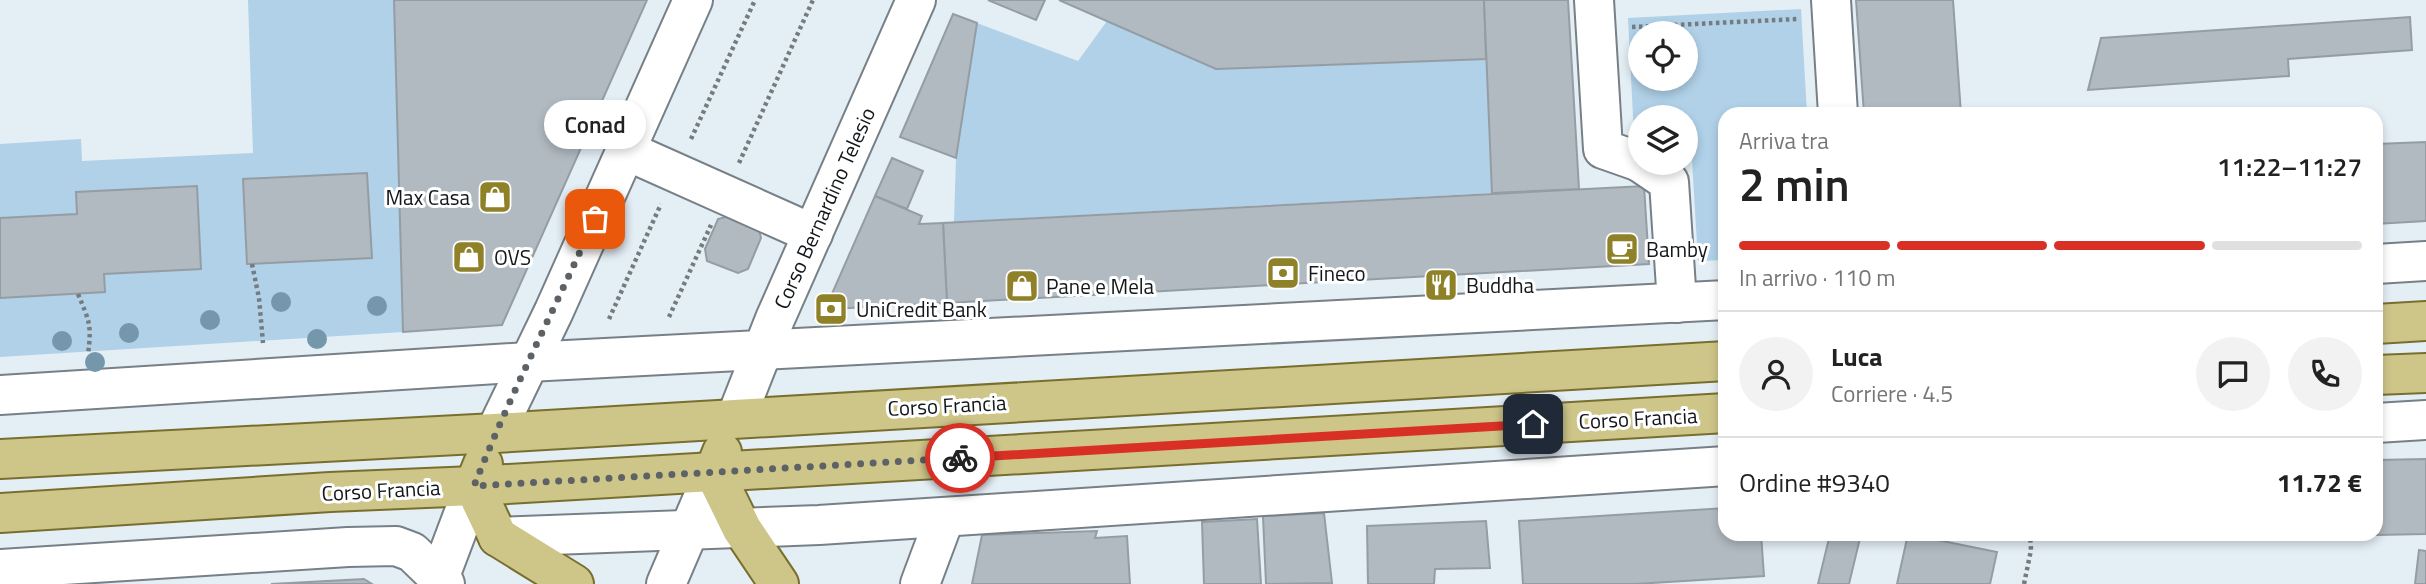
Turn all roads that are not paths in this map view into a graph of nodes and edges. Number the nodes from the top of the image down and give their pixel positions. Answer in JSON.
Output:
{"nodes":[{"id":1,"x":693,"y":0,"type":"edge"},
{"id":2,"x":916,"y":0,"type":"edge"},
{"id":3,"x":1832,"y":9,"type":"edge"},
{"id":4,"x":1595,"y":14,"type":"edge"},
{"id":5,"x":1838,"y":107,"type":"edge"},
{"id":6,"x":625,"y":150,"type":"junction"},
{"id":7,"x":1628,"y":158,"type":"edge"},
{"id":8,"x":1658,"y":175,"type":"edge"},
{"id":9,"x":813,"y":234,"type":"junction"},
{"id":10,"x":2426,"y":261,"type":"edge"},
{"id":11,"x":2383,"y":264,"type":"edge"},
{"id":12,"x":1718,"y":300,"type":"edge"},
{"id":13,"x":1677,"y":303,"type":"junction"},
{"id":14,"x":2426,"y":321,"type":"edge"},
{"id":15,"x":2383,"y":324,"type":"edge"},
{"id":16,"x":763,"y":349,"type":"junction"},
{"id":17,"x":1718,"y":361,"type":"edge"},
{"id":18,"x":528,"y":362,"type":"junction"},
{"id":19,"x":2426,"y":373,"type":"edge"},
{"id":20,"x":2383,"y":375,"type":"edge"},
{"id":21,"x":0,"y":395,"type":"edge"},
{"id":22,"x":1718,"y":413,"type":"edge"},
{"id":23,"x":736,"y":418,"type":"junction"},
{"id":24,"x":2426,"y":419,"type":"edge"},
{"id":25,"x":2383,"y":422,"type":"edge"},
{"id":26,"x":495,"y":433,"type":"junction"},
{"id":27,"x":0,"y":459,"type":"edge"},
{"id":28,"x":1718,"y":467,"type":"edge"},
{"id":29,"x":714,"y":472,"type":"junction"},
{"id":30,"x":474,"y":486,"type":"junction"},
{"id":31,"x":0,"y":513,"type":"edge"},
{"id":32,"x":945,"y":517,"type":"junction"},
{"id":33,"x":743,"y":528,"type":"junction"},
{"id":34,"x":688,"y":531,"type":"junction"},
{"id":35,"x":498,"y":537,"type":"junction"},
{"id":36,"x":0,"y":569,"type":"edge"},
{"id":37,"x":122,"y":572,"type":"edge"},
{"id":38,"x":783,"y":579,"type":"edge"},
{"id":39,"x":440,"y":583,"type":"edge"},
{"id":40,"x":573,"y":584,"type":"edge"},
{"id":41,"x":666,"y":584,"type":"edge"},
{"id":42,"x":920,"y":584,"type":"edge"}],
"edges":[{"from":1,"to":6,"type":"street"},
{"from":2,"to":9,"type":"street","name":"Corso Bernardino Telesio"},
{"from":3,"to":5,"type":"street"},
{"from":4,"to":7,"type":"street"},
{"from":6,"to":9,"type":"street"},
{"from":6,"to":18,"type":"street"},
{"from":8,"to":13,"type":"street"},
{"from":9,"to":16,"type":"street","name":"Corso Bernardino Telesio"},
{"from":10,"to":11,"type":"street"},
{"from":12,"to":13,"type":"street"},
{"from":13,"to":16,"type":"street"},
{"from":14,"to":15,"type":"main road"},
{"from":16,"to":18,"type":"street"},
{"from":16,"to":23,"type":"street","name":"Corso Bernardino Telesio"},
{"from":17,"to":23,"type":"main road","name":"Corso Francia"},
{"from":18,"to":21,"type":"street"},
{"from":18,"to":26,"type":"street"},
{"from":19,"to":20,"type":"main road"},
{"from":22,"to":29,"type":"main road","name":"Corso Francia"},
{"from":23,"to":26,"type":"main road","name":"Corso Francia"},
{"from":23,"to":29,"type":"main road"},
{"from":24,"to":25,"type":"street"},
{"from":26,"to":27,"type":"main road","name":"Corso Francia"},
{"from":26,"to":30,"type":"main road"},
{"from":28,"to":32,"type":"street"},
{"from":29,"to":30,"type":"main road","name":"Corso Francia"},
{"from":29,"to":33,"type":"main road"},
{"from":29,"to":34,"type":"street"},
{"from":30,"to":31,"type":"main road","name":"Corso Francia"},
{"from":30,"to":35,"type":"main road"},
{"from":30,"to":39,"type":"street"},
{"from":32,"to":33,"type":"street"},
{"from":32,"to":42,"type":"street"},
{"from":33,"to":34,"type":"street"},
{"from":33,"to":38,"type":"main road"},
{"from":34,"to":35,"type":"street"},
{"from":34,"to":41,"type":"street"},
{"from":35,"to":40,"type":"main road"},
{"from":36,"to":37,"type":"street"},
{"from":37,"to":39,"type":"street"}]}
